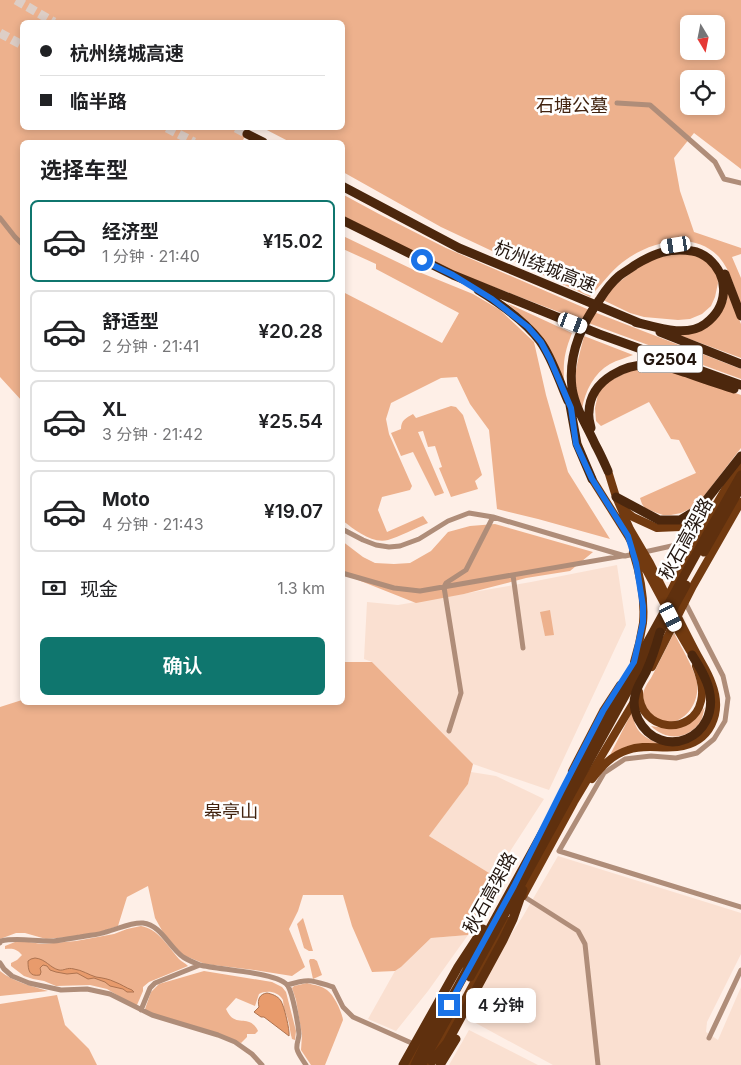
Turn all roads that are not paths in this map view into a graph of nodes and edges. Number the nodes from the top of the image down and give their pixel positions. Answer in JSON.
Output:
{"nodes":[{"id":1,"x":617,"y":103,"type":"dead end"},
{"id":2,"x":247,"y":134,"type":"tunnel mouth"},
{"id":3,"x":258,"y":140,"type":"edge"},
{"id":4,"x":741,"y":184,"type":"edge"},
{"id":5,"x":345,"y":188,"type":"edge"},
{"id":6,"x":0,"y":218,"type":"edge"},
{"id":7,"x":345,"y":221,"type":"edge"},
{"id":8,"x":20,"y":242,"type":"edge"},
{"id":9,"x":453,"y":275,"type":"junction"},
{"id":10,"x":741,"y":316,"type":"edge"},
{"id":11,"x":635,"y":322,"type":"junction"},
{"id":12,"x":741,"y":364,"type":"edge"},
{"id":13,"x":741,"y":385,"type":"edge"},
{"id":14,"x":741,"y":391,"type":"edge"},
{"id":15,"x":571,"y":408,"type":"junction"},
{"id":16,"x":596,"y":445,"type":"junction"},
{"id":17,"x":741,"y":456,"type":"edge"},
{"id":18,"x":741,"y":464,"type":"edge"},
{"id":19,"x":608,"y":471,"type":"joint"},
{"id":20,"x":741,"y":475,"type":"edge"},
{"id":21,"x":592,"y":479,"type":"joint"},
{"id":22,"x":741,"y":487,"type":"edge"},
{"id":23,"x":726,"y":488,"type":"junction"},
{"id":24,"x":616,"y":498,"type":"junction"},
{"id":25,"x":741,"y":502,"type":"edge"},
{"id":26,"x":493,"y":517,"type":"junction"},
{"id":27,"x":345,"y":531,"type":"edge"},
{"id":28,"x":628,"y":536,"type":"junction"},
{"id":29,"x":696,"y":541,"type":"junction"},
{"id":30,"x":715,"y":548,"type":"junction"},
{"id":31,"x":625,"y":556,"type":"junction"},
{"id":32,"x":345,"y":574,"type":"edge"},
{"id":33,"x":513,"y":575,"type":"junction"},
{"id":34,"x":444,"y":587,"type":"junction"},
{"id":35,"x":685,"y":602,"type":"junction"},
{"id":36,"x":660,"y":632,"type":"junction"},
{"id":37,"x":683,"y":633,"type":"junction"},
{"id":38,"x":523,"y":648,"type":"dead end"},
{"id":39,"x":692,"y":655,"type":"junction"},
{"id":40,"x":634,"y":662,"type":"junction"},
{"id":41,"x":639,"y":692,"type":"junction"},
{"id":42,"x":449,"y":731,"type":"dead end"},
{"id":43,"x":574,"y":802,"type":"junction"},
{"id":44,"x":544,"y":844,"type":"junction"},
{"id":45,"x":519,"y":874,"type":"junction"},
{"id":46,"x":523,"y":896,"type":"junction"},
{"id":47,"x":741,"y":907,"type":"edge"},
{"id":48,"x":0,"y":943,"type":"edge"},
{"id":49,"x":493,"y":947,"type":"junction"},
{"id":50,"x":474,"y":962,"type":"junction"},
{"id":51,"x":0,"y":963,"type":"edge"},
{"id":52,"x":200,"y":965,"type":"junction"},
{"id":53,"x":741,"y":970,"type":"edge"},
{"id":54,"x":287,"y":985,"type":"junction"},
{"id":55,"x":141,"y":1010,"type":"junction"},
{"id":56,"x":709,"y":1038,"type":"dead end"},
{"id":57,"x":419,"y":1046,"type":"junction"},
{"id":58,"x":434,"y":1064,"type":"edge"},
{"id":59,"x":262,"y":1065,"type":"edge"},
{"id":60,"x":306,"y":1065,"type":"edge"},
{"id":61,"x":403,"y":1065,"type":"edge"},
{"id":62,"x":410,"y":1065,"type":"edge"},
{"id":63,"x":415,"y":1065,"type":"edge"},
{"id":64,"x":421,"y":1065,"type":"edge"},
{"id":65,"x":598,"y":1065,"type":"edge"}],
"edges":[{"from":1,"to":4,"type":"street"},
{"from":2,"to":3,"type":"highway"},
{"from":5,"to":11,"type":"highway","name":"杭州绕城高速","number":"G2504"},
{"from":6,"to":8,"type":"street"},
{"from":7,"to":9,"type":"highway","number":"G2504"},
{"from":9,"to":13,"type":"highway","number":"G2504"},
{"from":9,"to":15,"type":"highway"},
{"from":10,"to":15,"type":"highway"},
{"from":11,"to":12,"type":"highway","name":"杭州绕城高速","number":"G2504"},
{"from":11,"to":16,"type":"highway"},
{"from":14,"to":16,"type":"highway"},
{"from":15,"to":21,"type":"highway"},
{"from":16,"to":19,"type":"highway"},
{"from":17,"to":24,"type":"highway"},
{"from":18,"to":23,"type":"main road"},
{"from":19,"to":24,"type":"main road"},
{"from":20,"to":45,"type":"highway","name":"秋石高架路"},
{"from":21,"to":28,"type":"main road"},
{"from":22,"to":36,"type":"highway","name":"秋石高架路"},
{"from":23,"to":24,"type":"main road"},
{"from":23,"to":29,"type":"main road"},
{"from":24,"to":37,"type":"main road"},
{"from":25,"to":30,"type":"main road"},
{"from":26,"to":27,"type":"street"},
{"from":26,"to":31,"type":"street"},
{"from":26,"to":34,"type":"street"},
{"from":28,"to":37,"type":"main road"},
{"from":28,"to":40,"type":"main road"},
{"from":29,"to":30,"type":"street"},
{"from":29,"to":31,"type":"street"},
{"from":29,"to":40,"type":"main road"},
{"from":30,"to":35,"type":"main road"},
{"from":31,"to":33,"type":"street"},
{"from":32,"to":34,"type":"street"},
{"from":33,"to":34,"type":"street"},
{"from":33,"to":38,"type":"street"},
{"from":34,"to":42,"type":"street"},
{"from":35,"to":41,"type":"main road"},
{"from":35,"to":47,"type":"street"},
{"from":36,"to":39,"type":"highway"},
{"from":36,"to":44,"type":"highway","name":"秋石高架路"},
{"from":37,"to":39,"type":"main road"},
{"from":37,"to":43,"type":"main road"},
{"from":39,"to":41,"type":"main road"},
{"from":40,"to":50,"type":"main road"},
{"from":41,"to":43,"type":"main road"},
{"from":43,"to":46,"type":"main road"},
{"from":44,"to":58,"type":"highway"},
{"from":44,"to":64,"type":"highway","name":"秋石高架路"},
{"from":45,"to":61,"type":"highway"},
{"from":45,"to":63,"type":"highway","name":"秋石高架路"},
{"from":46,"to":49,"type":"main road"},
{"from":46,"to":65,"type":"street"},
{"from":48,"to":52,"type":"street"},
{"from":49,"to":58,"type":"main road"},
{"from":49,"to":58,"type":"highway"},
{"from":50,"to":57,"type":"main road"},
{"from":50,"to":62,"type":"highway"},
{"from":51,"to":55,"type":"street"},
{"from":52,"to":54,"type":"street"},
{"from":52,"to":55,"type":"street"},
{"from":53,"to":56,"type":"street"},
{"from":54,"to":57,"type":"street"},
{"from":54,"to":60,"type":"street"},
{"from":55,"to":59,"type":"street"},
{"from":57,"to":62,"type":"main road"}]}
